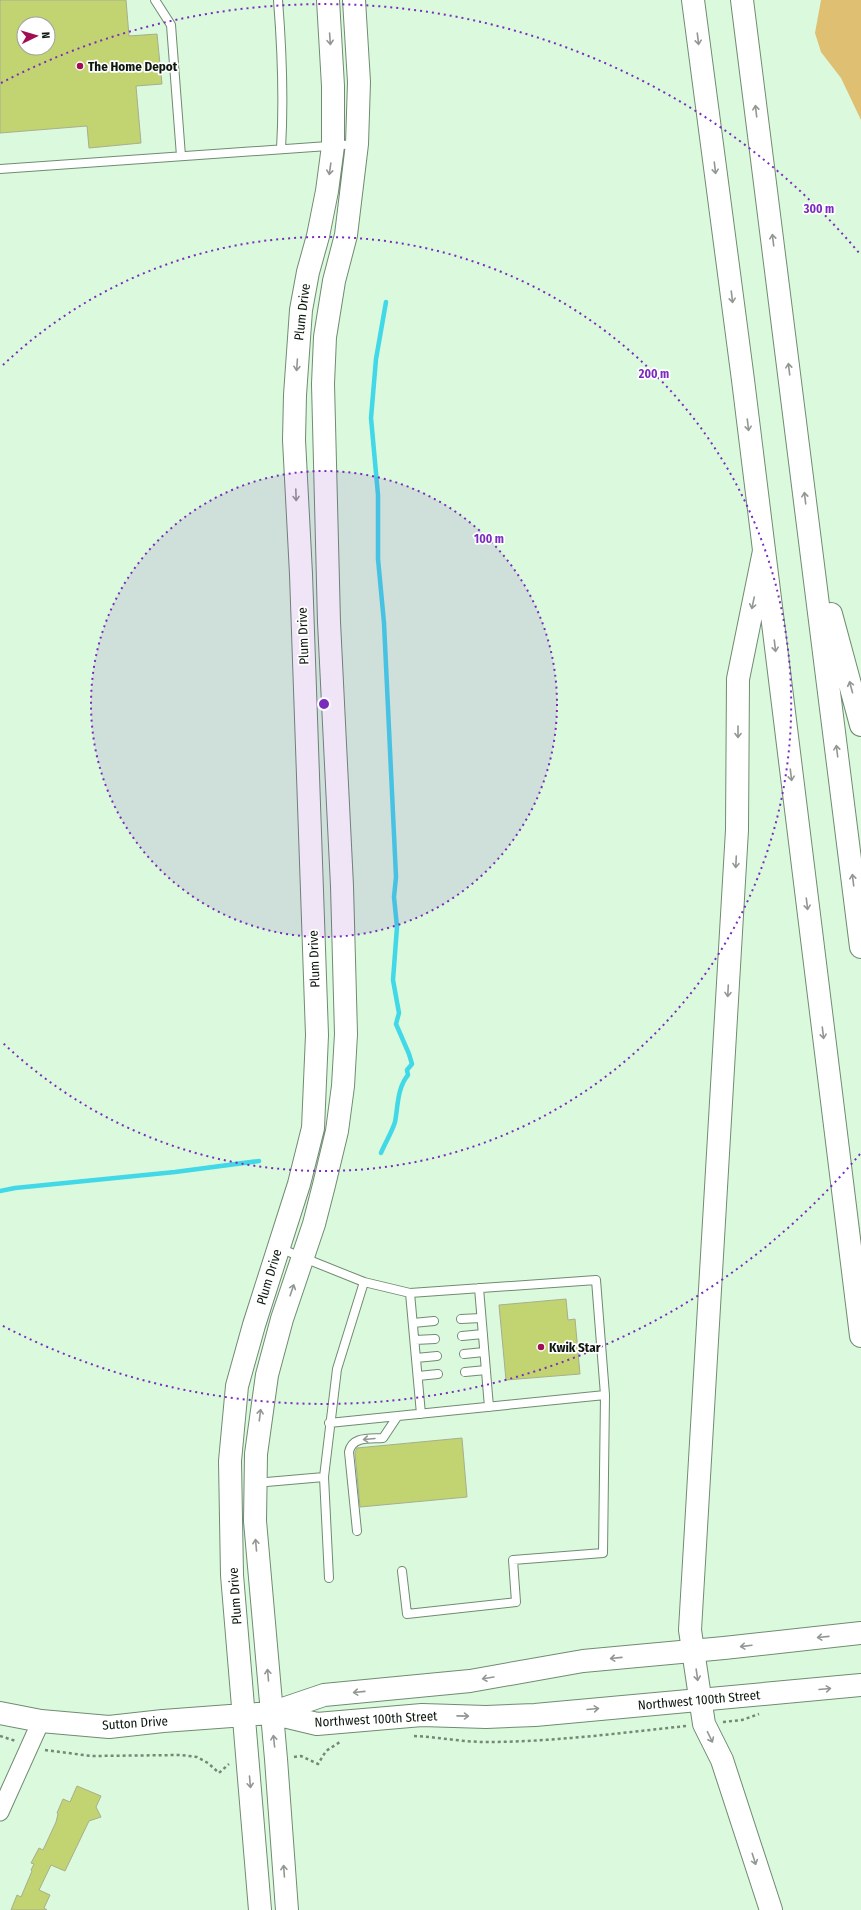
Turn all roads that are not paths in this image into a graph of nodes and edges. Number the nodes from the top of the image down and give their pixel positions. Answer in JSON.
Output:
{"nodes":[{"id":1,"x":155,"y":0,"type":"edge"},
{"id":2,"x":278,"y":0,"type":"edge"},
{"id":3,"x":328,"y":0,"type":"edge"},
{"id":4,"x":354,"y":0,"type":"edge"},
{"id":5,"x":693,"y":0,"type":"edge"},
{"id":6,"x":742,"y":0,"type":"edge"},
{"id":7,"x":357,"y":144,"type":"junction"},
{"id":8,"x":333,"y":146,"type":"junction"},
{"id":9,"x":281,"y":149,"type":"junction"},
{"id":10,"x":181,"y":156,"type":"junction"},
{"id":11,"x":0,"y":169,"type":"edge"},
{"id":12,"x":810,"y":537,"type":"junction"},
{"id":13,"x":764,"y":551,"type":"junction"},
{"id":14,"x":316,"y":611,"type":"junction"},
{"id":15,"x":861,"y":725,"type":"edge"},
{"id":16,"x":861,"y":947,"type":"edge"},
{"id":17,"x":278,"y":1248,"type":"junction"},
{"id":18,"x":303,"y":1258,"type":"junction"},
{"id":19,"x":364,"y":1282,"type":"junction"},
{"id":20,"x":479,"y":1288,"type":"junction"},
{"id":21,"x":410,"y":1293,"type":"junction"},
{"id":22,"x":481,"y":1318,"type":"junction"},
{"id":23,"x":460,"y":1319,"type":"dead end"},
{"id":24,"x":434,"y":1321,"type":"dead end"},
{"id":25,"x":413,"y":1323,"type":"junction"},
{"id":26,"x":483,"y":1334,"type":"junction"},
{"id":27,"x":462,"y":1336,"type":"dead end"},
{"id":28,"x":861,"y":1336,"type":"edge"},
{"id":29,"x":435,"y":1338,"type":"dead end"},
{"id":30,"x":415,"y":1340,"type":"junction"},
{"id":31,"x":484,"y":1352,"type":"junction"},
{"id":32,"x":464,"y":1354,"type":"dead end"},
{"id":33,"x":437,"y":1356,"type":"dead end"},
{"id":34,"x":416,"y":1358,"type":"junction"},
{"id":35,"x":486,"y":1370,"type":"junction"},
{"id":36,"x":465,"y":1372,"type":"dead end"},
{"id":37,"x":438,"y":1374,"type":"dead end"},
{"id":38,"x":418,"y":1376,"type":"junction"},
{"id":39,"x":605,"y":1395,"type":"junction"},
{"id":40,"x":489,"y":1407,"type":"junction"},
{"id":41,"x":421,"y":1414,"type":"junction"},
{"id":42,"x":397,"y":1417,"type":"junction"},
{"id":43,"x":329,"y":1422,"type":"junction"},
{"id":44,"x":324,"y":1477,"type":"junction"},
{"id":45,"x":255,"y":1483,"type":"junction"},
{"id":46,"x":357,"y":1531,"type":"dead end"},
{"id":47,"x":402,"y":1571,"type":"dead end"},
{"id":48,"x":329,"y":1578,"type":"dead end"},
{"id":49,"x":861,"y":1633,"type":"edge"},
{"id":50,"x":693,"y":1650,"type":"junction"},
{"id":51,"x":861,"y":1685,"type":"edge"},
{"id":52,"x":700,"y":1700,"type":"junction"},
{"id":53,"x":0,"y":1713,"type":"edge"},
{"id":54,"x":271,"y":1714,"type":"junction"},
{"id":55,"x":245,"y":1716,"type":"junction"},
{"id":56,"x":41,"y":1720,"type":"junction"},
{"id":57,"x":0,"y":1812,"type":"edge"},
{"id":58,"x":260,"y":1910,"type":"edge"},
{"id":59,"x":287,"y":1910,"type":"edge"},
{"id":60,"x":771,"y":1910,"type":"edge"}],
"edges":[{"from":1,"to":10,"type":"lane"},
{"from":2,"to":9,"type":"lane"},
{"from":3,"to":8,"type":"main road","name":"Plum Drive","one_way":true},
{"from":4,"to":7,"type":"main road","name":"Plum Drive"},
{"from":5,"to":13,"type":"main road","one_way":true},
{"from":12,"to":6,"type":"main road","one_way":true},
{"from":7,"to":8,"type":"lane"},
{"from":7,"to":14,"type":"main road","name":"Plum Drive"},
{"from":8,"to":9,"type":"lane"},
{"from":8,"to":14,"type":"main road","name":"Plum Drive","one_way":true},
{"from":9,"to":10,"type":"lane"},
{"from":10,"to":11,"type":"lane"},
{"from":15,"to":12,"type":"main road","one_way":true},
{"from":16,"to":12,"type":"main road","one_way":true},
{"from":13,"to":28,"type":"main road","one_way":true},
{"from":13,"to":50,"type":"main road","one_way":true},
{"from":14,"to":17,"type":"main road","name":"Plum Drive"},
{"from":14,"to":18,"type":"main road","name":"Plum Drive"},
{"from":17,"to":18,"type":"lane"},
{"from":17,"to":55,"type":"main road","name":"Plum Drive"},
{"from":18,"to":19,"type":"lane"},
{"from":45,"to":18,"type":"main road","name":"Plum Drive","one_way":true},
{"from":19,"to":21,"type":"lane"},
{"from":19,"to":43,"type":"lane"},
{"from":20,"to":21,"type":"lane"},
{"from":20,"to":22,"type":"lane"},
{"from":20,"to":39,"type":"lane"},
{"from":21,"to":25,"type":"lane"},
{"from":22,"to":23,"type":"lane"},
{"from":22,"to":26,"type":"lane"},
{"from":24,"to":25,"type":"lane"},
{"from":25,"to":30,"type":"lane"},
{"from":26,"to":27,"type":"lane"},
{"from":26,"to":31,"type":"lane"},
{"from":29,"to":30,"type":"lane"},
{"from":30,"to":34,"type":"lane"},
{"from":31,"to":32,"type":"lane"},
{"from":31,"to":35,"type":"lane"},
{"from":33,"to":34,"type":"lane"},
{"from":34,"to":38,"type":"lane"},
{"from":35,"to":36,"type":"lane"},
{"from":35,"to":40,"type":"lane"},
{"from":37,"to":38,"type":"lane"},
{"from":38,"to":41,"type":"lane"},
{"from":39,"to":40,"type":"lane"},
{"from":39,"to":47,"type":"lane"},
{"from":40,"to":41,"type":"lane"},
{"from":41,"to":42,"type":"lane"},
{"from":42,"to":43,"type":"lane"},
{"from":42,"to":46,"type":"lane","one_way":true},
{"from":43,"to":44,"type":"lane"},
{"from":44,"to":45,"type":"lane"},
{"from":44,"to":48,"type":"lane"},
{"from":54,"to":45,"type":"main road","name":"Plum Drive","one_way":true},
{"from":49,"to":50,"type":"main road","name":"Northwest 100th Street","one_way":true},
{"from":50,"to":52,"type":"main road","one_way":true},
{"from":50,"to":54,"type":"main road","name":"Northwest 100th Street","one_way":true},
{"from":52,"to":51,"type":"main road","name":"Northwest 100th Street","one_way":true},
{"from":54,"to":52,"type":"main road","name":"Northwest 100th Street","one_way":true},
{"from":52,"to":60,"type":"main road","one_way":true},
{"from":53,"to":56,"type":"main road","name":"Sutton Drive"},
{"from":54,"to":55,"type":"main road","name":"Sutton Drive"},
{"from":59,"to":54,"type":"main road","name":"Plum Drive","one_way":true},
{"from":55,"to":56,"type":"main road","name":"Sutton Drive"},
{"from":55,"to":58,"type":"main road","name":"Plum Drive","one_way":true},
{"from":56,"to":57,"type":"street"}]}
